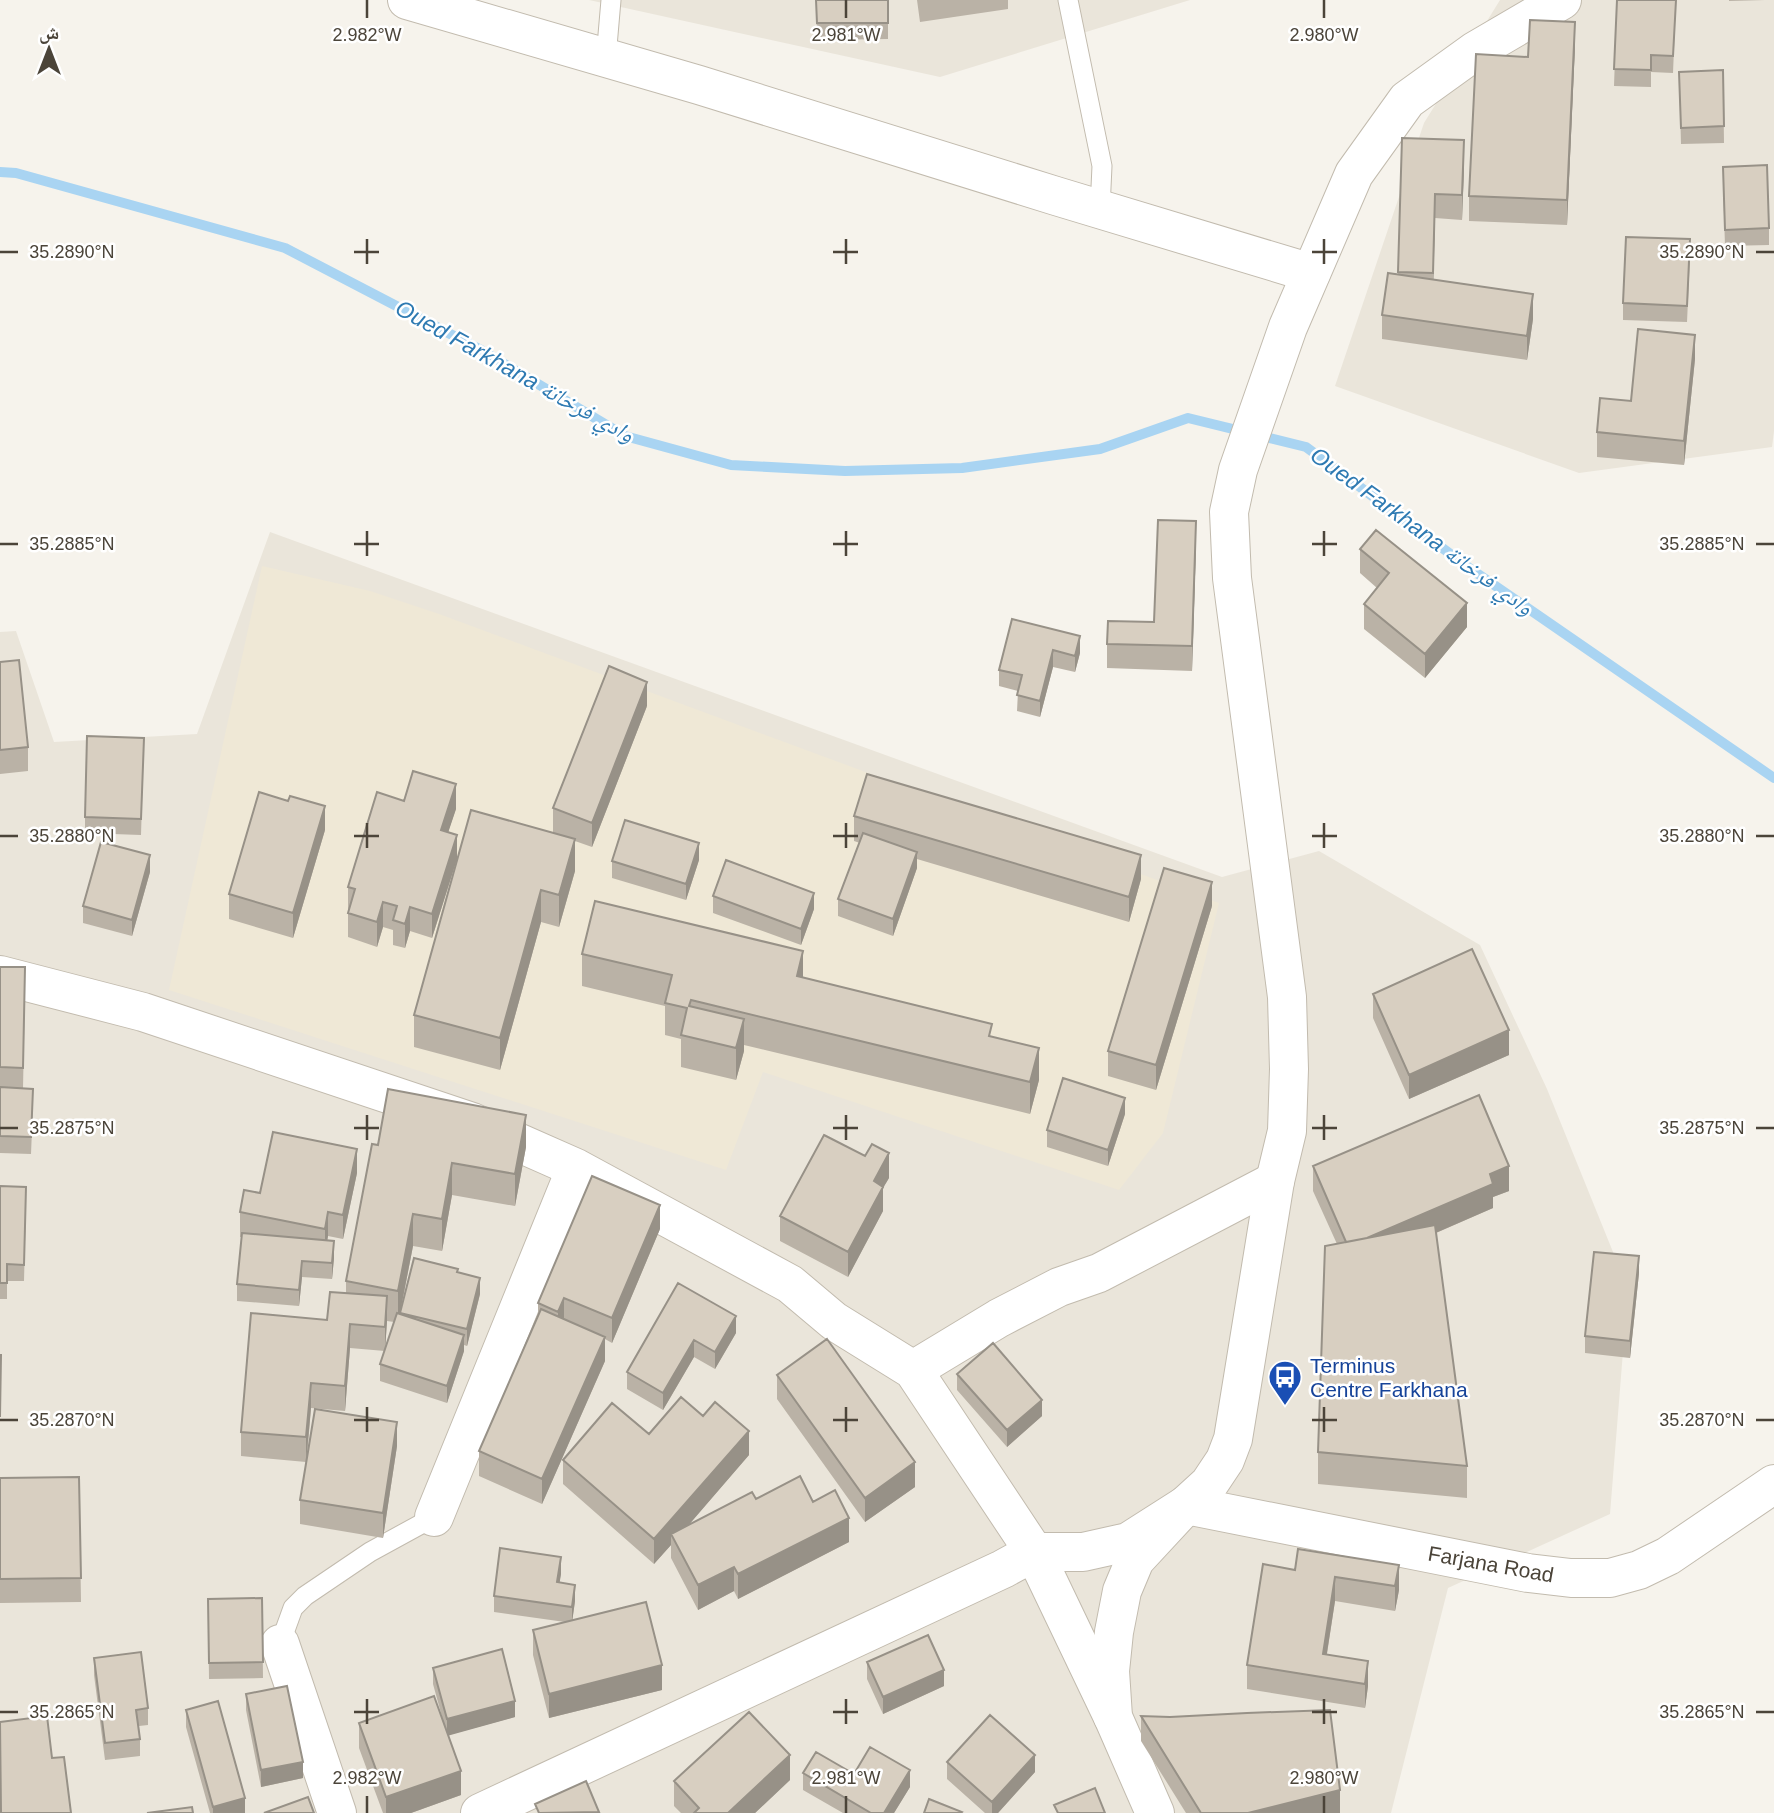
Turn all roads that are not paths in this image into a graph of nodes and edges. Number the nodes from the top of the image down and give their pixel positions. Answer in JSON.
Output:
{"nodes":[{"id":1,"x":407,"y":0,"type":"edge"},
{"id":2,"x":611,"y":0,"type":"edge"},
{"id":3,"x":1068,"y":0,"type":"edge"},
{"id":4,"x":1562,"y":0,"type":"edge"},
{"id":5,"x":606,"y":58,"type":"junction"},
{"id":6,"x":1100,"y":209,"type":"junction"},
{"id":7,"x":1311,"y":273,"type":"junction"},
{"id":8,"x":0,"y":975,"type":"edge"},
{"id":9,"x":576,"y":1168,"type":"junction"},
{"id":10,"x":1276,"y":1181,"type":"junction"},
{"id":11,"x":913,"y":1370,"type":"junction"},
{"id":12,"x":1774,"y":1484,"type":"edge"},
{"id":13,"x":1186,"y":1505,"type":"junction"},
{"id":14,"x":434,"y":1517,"type":"joint"},
{"id":15,"x":1034,"y":1552,"type":"junction"},
{"id":16,"x":280,"y":1644,"type":"joint"},
{"id":17,"x":1113,"y":1717,"type":"junction"},
{"id":18,"x":337,"y":1813,"type":"edge"},
{"id":19,"x":480,"y":1813,"type":"edge"},
{"id":20,"x":1155,"y":1813,"type":"edge"}],
"edges":[{"from":1,"to":5,"type":"street"},
{"from":2,"to":5,"type":"lane"},
{"from":3,"to":6,"type":"lane"},
{"from":4,"to":7,"type":"street"},
{"from":5,"to":6,"type":"street"},
{"from":6,"to":7,"type":"street"},
{"from":7,"to":10,"type":"street"},
{"from":8,"to":9,"type":"street"},
{"from":9,"to":11,"type":"street"},
{"from":9,"to":14,"type":"street"},
{"from":10,"to":11,"type":"street"},
{"from":10,"to":13,"type":"street"},
{"from":11,"to":15,"type":"street"},
{"from":12,"to":13,"type":"street","name":"Farjana Road"},
{"from":13,"to":15,"type":"street"},
{"from":13,"to":17,"type":"street"},
{"from":14,"to":16,"type":"lane"},
{"from":15,"to":17,"type":"street"},
{"from":15,"to":19,"type":"street"},
{"from":16,"to":18,"type":"street"},
{"from":17,"to":20,"type":"street"}]}
